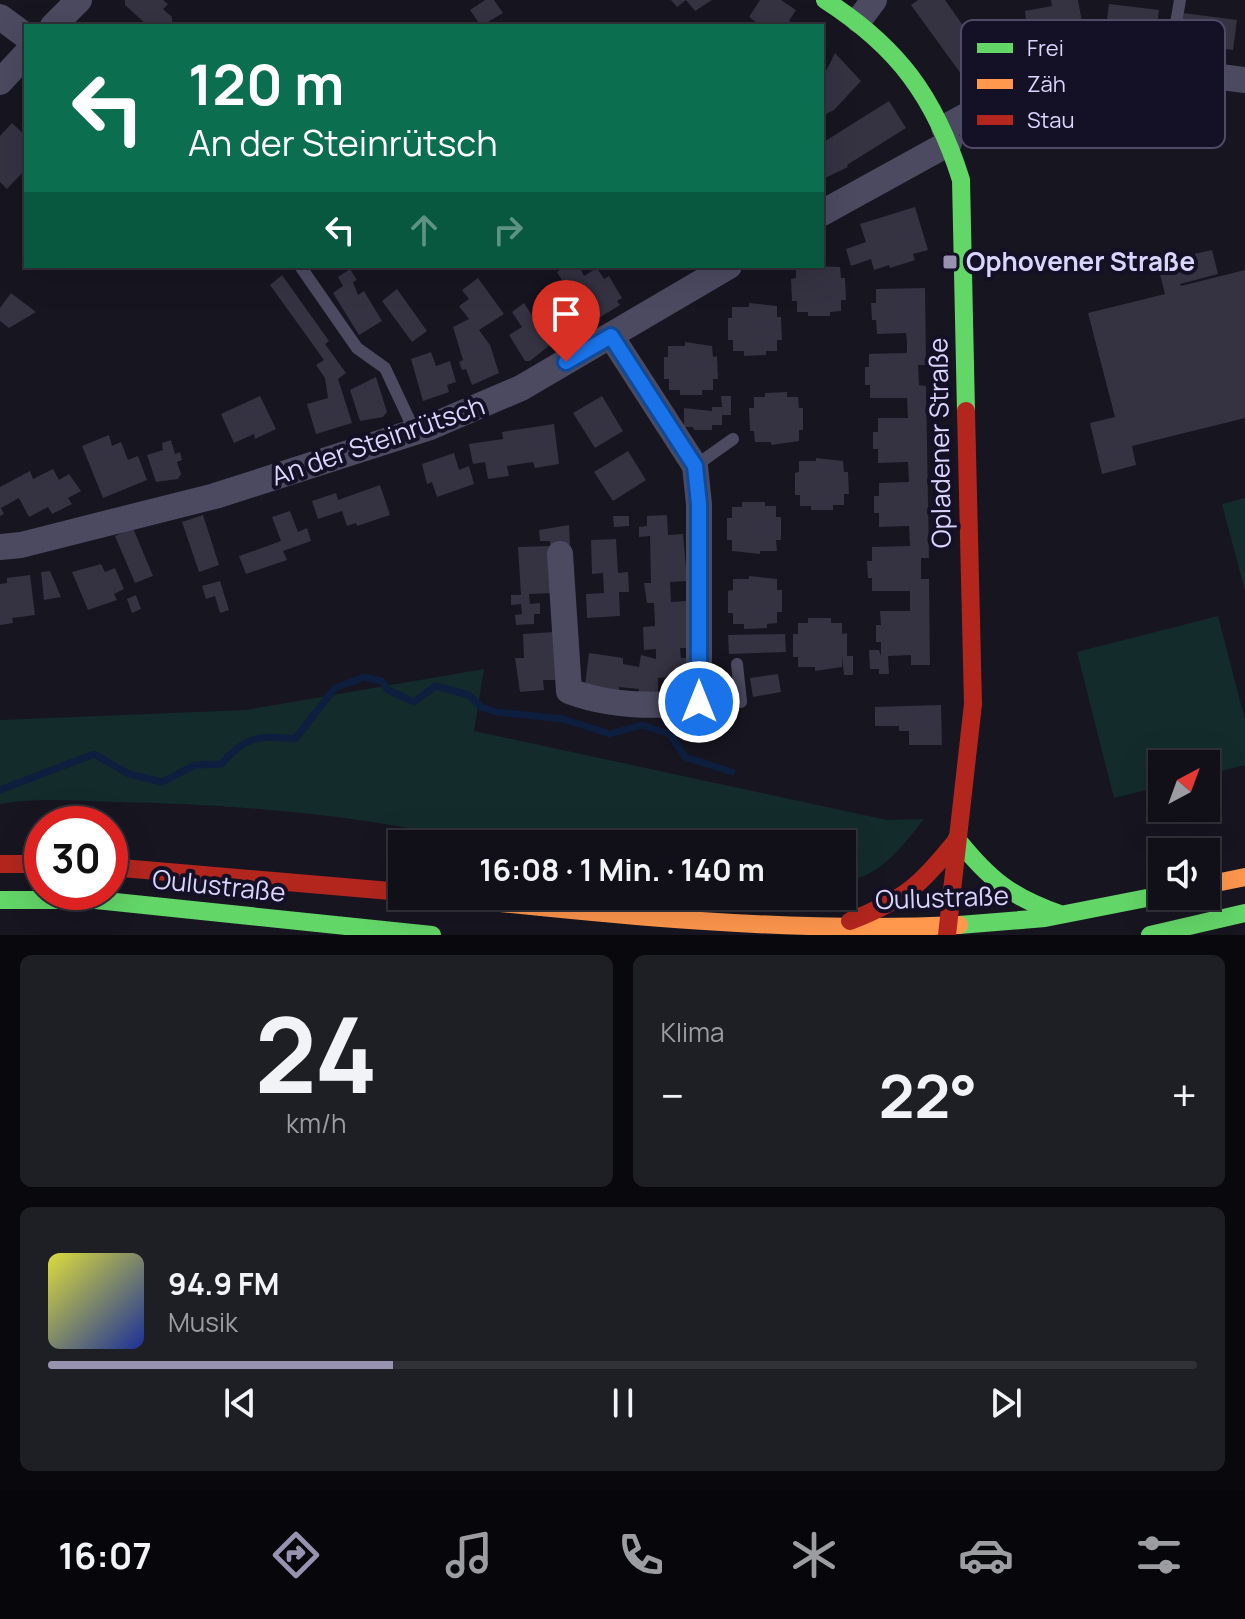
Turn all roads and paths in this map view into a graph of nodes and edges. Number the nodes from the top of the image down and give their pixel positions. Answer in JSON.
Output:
{"nodes":[{"id":1,"x":79,"y":0,"type":"edge"},
{"id":2,"x":825,"y":0,"type":"edge"},
{"id":3,"x":1180,"y":0,"type":"edge"},
{"id":4,"x":866,"y":10,"type":"edge"},
{"id":5,"x":0,"y":17,"type":"edge"},
{"id":6,"x":1177,"y":20,"type":"edge"},
{"id":7,"x":55,"y":24,"type":"edge"},
{"id":8,"x":24,"y":35,"type":"edge"},
{"id":9,"x":24,"y":56,"type":"edge"},
{"id":10,"x":1225,"y":77,"type":"edge"},
{"id":11,"x":1245,"y":80,"type":"edge"},
{"id":12,"x":0,"y":82,"type":"edge"},
{"id":13,"x":961,"y":126,"type":"edge"},
{"id":14,"x":947,"y":135,"type":"junction"},
{"id":15,"x":824,"y":212,"type":"edge"},
{"id":16,"x":301,"y":268,"type":"edge"},
{"id":17,"x":726,"y":268,"type":"edge"},
{"id":18,"x":611,"y":336,"type":"junction"},
{"id":19,"x":416,"y":433,"type":"junction"},
{"id":20,"x":733,"y":439,"type":"dead end"},
{"id":21,"x":695,"y":466,"type":"junction"},
{"id":22,"x":0,"y":547,"type":"edge"},
{"id":23,"x":560,"y":554,"type":"dead end"},
{"id":24,"x":737,"y":664,"type":"dead end"},
{"id":25,"x":741,"y":702,"type":"dead end"},
{"id":26,"x":957,"y":839,"type":"junction"},
{"id":27,"x":0,"y":864,"type":"edge"},
{"id":28,"x":24,"y":864,"type":"edge"},
{"id":29,"x":128,"y":869,"type":"edge"},
{"id":30,"x":1245,"y":877,"type":"edge"},
{"id":31,"x":1220,"y":882,"type":"edge"},
{"id":32,"x":388,"y":891,"type":"edge"},
{"id":33,"x":1148,"y":898,"type":"edge"},
{"id":34,"x":0,"y":900,"type":"edge"},
{"id":35,"x":565,"y":910,"type":"edge"},
{"id":36,"x":1245,"y":913,"type":"edge"},
{"id":37,"x":1064,"y":915,"type":"junction"},
{"id":38,"x":833,"y":927,"type":"junction"},
{"id":39,"x":948,"y":930,"type":"edge"},
{"id":40,"x":432,"y":935,"type":"edge"},
{"id":41,"x":1150,"y":935,"type":"edge"}],
"edges":[{"from":1,"to":7,"type":"street"},
{"from":2,"to":4,"type":"main road","name":"Opladener Straße"},
{"from":3,"to":6,"type":"lane"},
{"from":4,"to":14,"type":"main road","name":"Opladener Straße"},
{"from":5,"to":8,"type":"street"},
{"from":9,"to":12,"type":"street"},
{"from":10,"to":11,"type":"street"},
{"from":13,"to":14,"type":"street"},
{"from":14,"to":15,"type":"street"},
{"from":14,"to":26,"type":"main road","name":"Opladener Straße"},
{"from":16,"to":19,"type":"lane"},
{"from":17,"to":18,"type":"street","name":"An der Steinrütsch"},
{"from":18,"to":19,"type":"street","name":"An der Steinrütsch"},
{"from":18,"to":21,"type":"street"},
{"from":19,"to":22,"type":"street","name":"An der Steinrütsch"},
{"from":20,"to":21,"type":"lane"},
{"from":21,"to":23,"type":"street"},
{"from":24,"to":25,"type":"lane"},
{"from":26,"to":37,"type":"main road"},
{"from":26,"to":38,"type":"main road"},
{"from":26,"to":39,"type":"main road","name":"Opladener Straße"},
{"from":27,"to":28,"type":"main road"},
{"from":29,"to":32,"type":"main road","name":"Oulustraße"},
{"from":30,"to":31,"type":"main road"},
{"from":33,"to":37,"type":"main road","name":"Oulustraße"},
{"from":34,"to":40,"type":"main road","name":"Oulustraße"},
{"from":35,"to":38,"type":"main road","name":"Oulustraße"},
{"from":36,"to":41,"type":"main road"},
{"from":37,"to":39,"type":"main road","name":"Oulustraße"},
{"from":38,"to":39,"type":"main road","name":"Oulustraße"}]}
